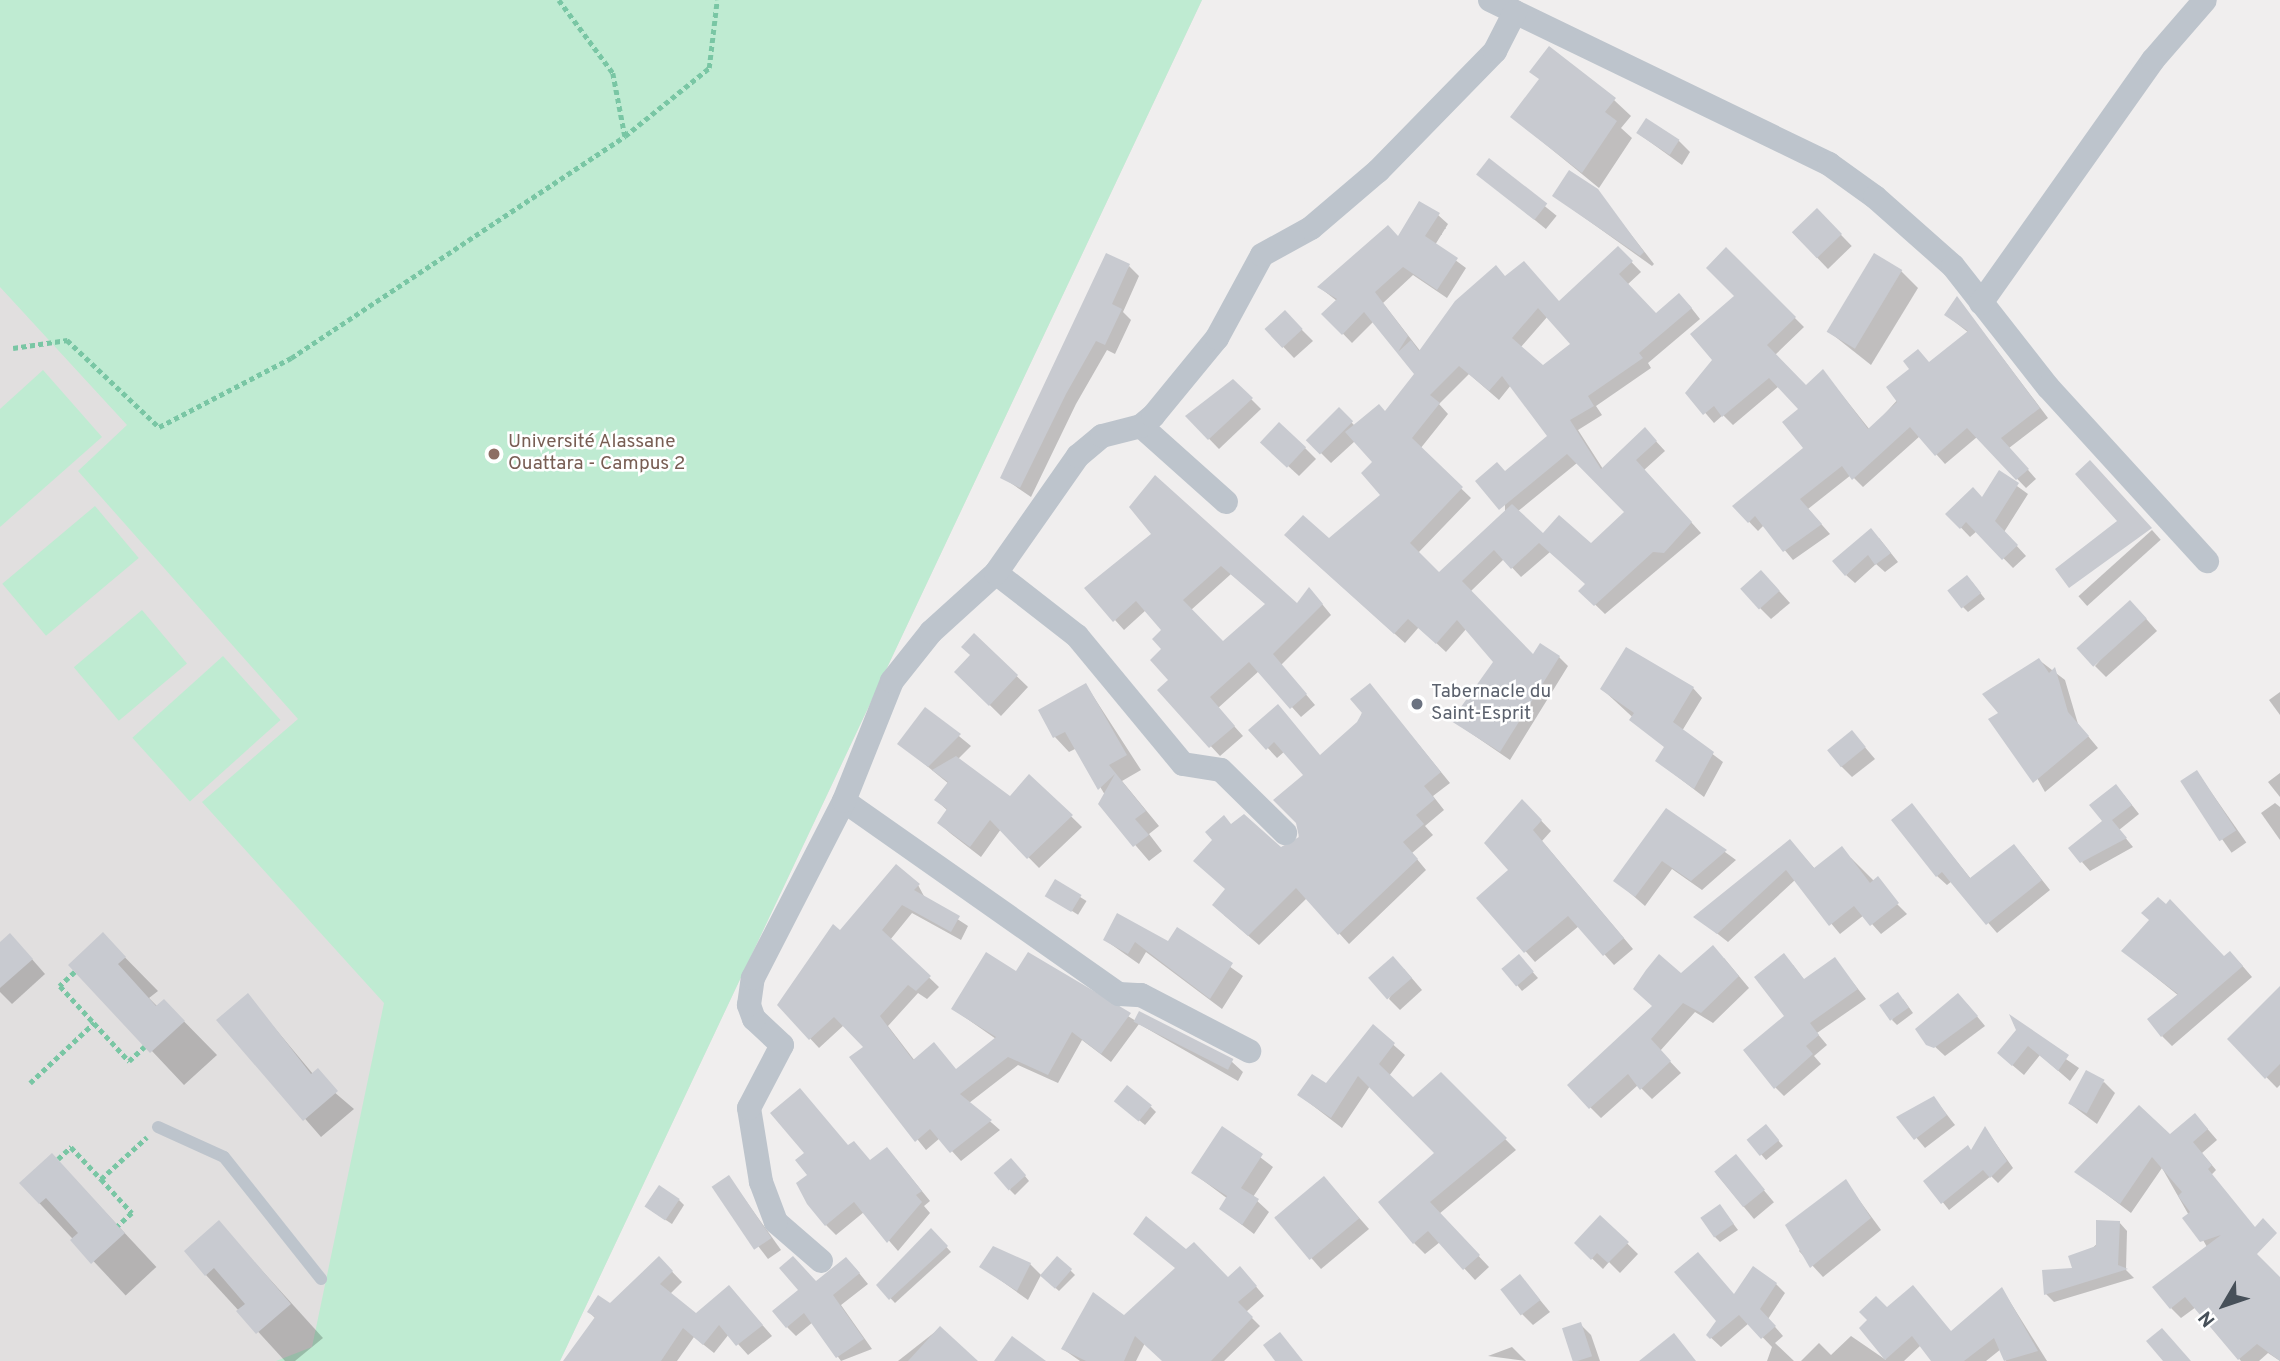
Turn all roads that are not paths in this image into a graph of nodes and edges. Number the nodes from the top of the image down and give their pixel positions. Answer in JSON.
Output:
{"nodes":[{"id":1,"x":1490,"y":0,"type":"edge"},
{"id":2,"x":2205,"y":0,"type":"edge"},
{"id":3,"x":1515,"y":12,"type":"junction"},
{"id":4,"x":1981,"y":303,"type":"junction"},
{"id":5,"x":1141,"y":426,"type":"junction"},
{"id":6,"x":1226,"y":502,"type":"dead end"},
{"id":7,"x":2207,"y":561,"type":"dead end"},
{"id":8,"x":996,"y":573,"type":"junction"},
{"id":9,"x":844,"y":801,"type":"junction"},
{"id":10,"x":1285,"y":833,"type":"dead end"},
{"id":11,"x":1249,"y":1051,"type":"dead end"},
{"id":12,"x":158,"y":1127,"type":"road end"},
{"id":13,"x":821,"y":1261,"type":"dead end"},
{"id":14,"x":321,"y":1279,"type":"dead end"}],
"edges":[{"from":1,"to":3,"type":"street"},
{"from":2,"to":4,"type":"street"},
{"from":3,"to":4,"type":"street"},
{"from":3,"to":5,"type":"street"},
{"from":4,"to":7,"type":"street"},
{"from":5,"to":6,"type":"street"},
{"from":5,"to":8,"type":"street"},
{"from":8,"to":9,"type":"street"},
{"from":8,"to":10,"type":"street"},
{"from":9,"to":11,"type":"street"},
{"from":9,"to":13,"type":"street"},
{"from":12,"to":14,"type":"lane"}]}
